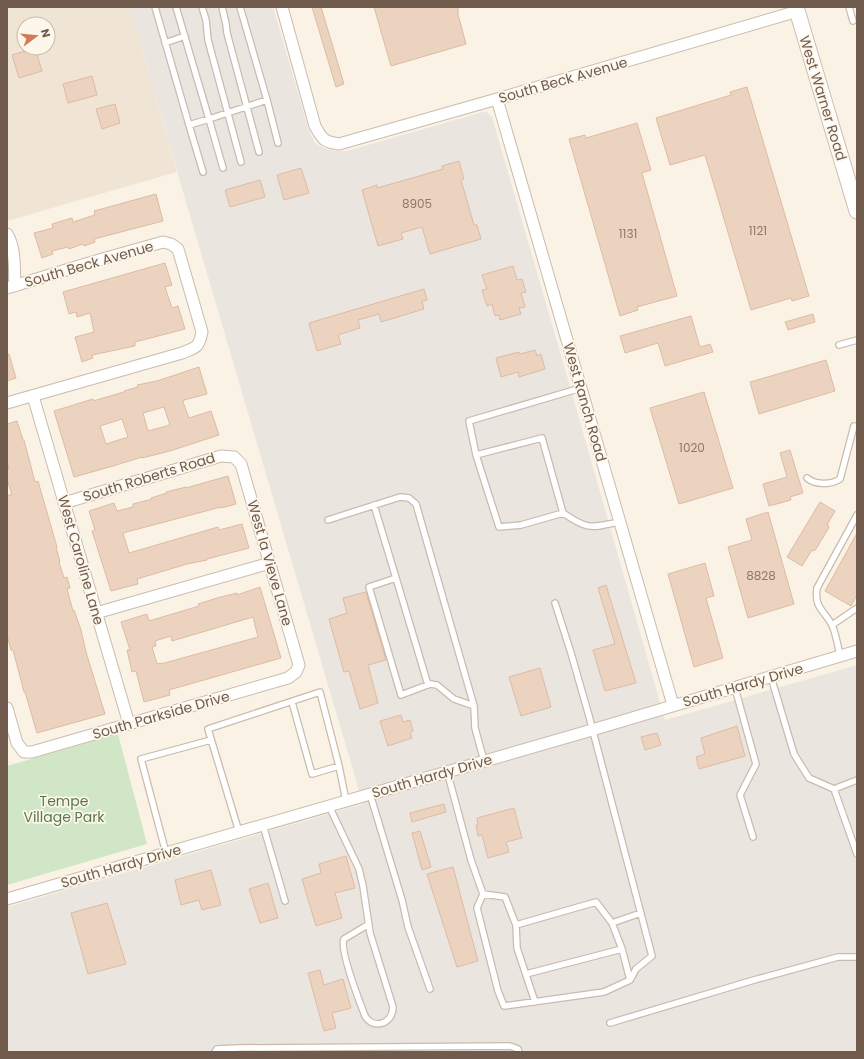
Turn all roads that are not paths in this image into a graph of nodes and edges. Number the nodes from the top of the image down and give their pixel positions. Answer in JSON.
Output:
{"nodes":[{"id":1,"x":155,"y":7,"type":"edge"},
{"id":2,"x":176,"y":7,"type":"edge"},
{"id":3,"x":202,"y":7,"type":"edge"},
{"id":4,"x":222,"y":7,"type":"edge"},
{"id":5,"x":240,"y":7,"type":"edge"},
{"id":6,"x":282,"y":7,"type":"edge"},
{"id":7,"x":849,"y":7,"type":"edge"},
{"id":8,"x":797,"y":9,"type":"edge"},
{"id":9,"x":853,"y":21,"type":"dead end"},
{"id":10,"x":185,"y":36,"type":"junction"},
{"id":11,"x":165,"y":43,"type":"junction"},
{"id":12,"x":497,"y":99,"type":"junction"},
{"id":13,"x":267,"y":100,"type":"junction"},
{"id":14,"x":246,"y":107,"type":"junction"},
{"id":15,"x":227,"y":113,"type":"junction"},
{"id":16,"x":209,"y":119,"type":"junction"},
{"id":17,"x":189,"y":125,"type":"junction"},
{"id":18,"x":278,"y":143,"type":"dead end"},
{"id":19,"x":259,"y":152,"type":"dead end"},
{"id":20,"x":241,"y":162,"type":"dead end"},
{"id":21,"x":223,"y":168,"type":"dead end"},
{"id":22,"x":203,"y":172,"type":"dead end"},
{"id":23,"x":857,"y":211,"type":"edge"},
{"id":24,"x":7,"y":234,"type":"edge"},
{"id":25,"x":7,"y":272,"type":"edge"},
{"id":26,"x":11,"y":287,"type":"edge"},
{"id":27,"x":857,"y":340,"type":"edge"},
{"id":28,"x":839,"y":345,"type":"dead end"},
{"id":29,"x":581,"y":388,"type":"junction"},
{"id":30,"x":33,"y":396,"type":"junction"},
{"id":31,"x":7,"y":403,"type":"edge"},
{"id":32,"x":854,"y":426,"type":"dead end"},
{"id":33,"x":476,"y":455,"type":"junction"},
{"id":34,"x":234,"y":457,"type":"joint"},
{"id":35,"x":807,"y":478,"type":"dead end"},
{"id":36,"x":64,"y":503,"type":"junction"},
{"id":37,"x":374,"y":505,"type":"junction"},
{"id":38,"x":563,"y":513,"type":"junction"},
{"id":39,"x":857,"y":515,"type":"edge"},
{"id":40,"x":328,"y":520,"type":"dead end"},
{"id":41,"x":619,"y":522,"type":"junction"},
{"id":42,"x":270,"y":563,"type":"junction"},
{"id":43,"x":396,"y":578,"type":"junction"},
{"id":44,"x":555,"y":603,"type":"dead end"},
{"id":45,"x":857,"y":608,"type":"edge"},
{"id":46,"x":96,"y":613,"type":"junction"},
{"id":47,"x":832,"y":626,"type":"junction"},
{"id":48,"x":857,"y":651,"type":"edge"},
{"id":49,"x":840,"y":656,"type":"junction"},
{"id":50,"x":296,"y":672,"type":"joint"},
{"id":51,"x":771,"y":677,"type":"junction"},
{"id":52,"x":428,"y":685,"type":"junction"},
{"id":53,"x":735,"y":688,"type":"junction"},
{"id":54,"x":292,"y":702,"type":"junction"},
{"id":55,"x":673,"y":705,"type":"junction"},
{"id":56,"x":474,"y":706,"type":"junction"},
{"id":57,"x":7,"y":708,"type":"edge"},
{"id":58,"x":129,"y":724,"type":"junction"},
{"id":59,"x":592,"y":730,"type":"junction"},
{"id":60,"x":211,"y":740,"type":"junction"},
{"id":61,"x":484,"y":761,"type":"junction"},
{"id":62,"x":339,"y":766,"type":"junction"},
{"id":63,"x":447,"y":772,"type":"junction"},
{"id":64,"x":857,"y":780,"type":"edge"},
{"id":65,"x":834,"y":789,"type":"junction"},
{"id":66,"x":370,"y":794,"type":"junction"},
{"id":67,"x":346,"y":801,"type":"junction"},
{"id":68,"x":329,"y":806,"type":"junction"},
{"id":69,"x":263,"y":825,"type":"junction"},
{"id":70,"x":239,"y":832,"type":"junction"},
{"id":71,"x":753,"y":837,"type":"dead end"},
{"id":72,"x":166,"y":853,"type":"junction"},
{"id":73,"x":857,"y":854,"type":"edge"},
{"id":74,"x":483,"y":894,"type":"junction"},
{"id":75,"x":7,"y":899,"type":"edge"},
{"id":76,"x":285,"y":901,"type":"dead end"},
{"id":77,"x":641,"y":913,"type":"junction"},
{"id":78,"x":612,"y":923,"type":"junction"},
{"id":79,"x":369,"y":924,"type":"junction"},
{"id":80,"x":516,"y":925,"type":"junction"},
{"id":81,"x":622,"y":949,"type":"junction"},
{"id":82,"x":857,"y":957,"type":"edge"},
{"id":83,"x":526,"y":974,"type":"junction"},
{"id":84,"x":630,"y":980,"type":"junction"},
{"id":85,"x":430,"y":989,"type":"dead end"},
{"id":86,"x":535,"y":1002,"type":"junction"},
{"id":87,"x":610,"y":1023,"type":"dead end"},
{"id":88,"x":215,"y":1052,"type":"edge"},
{"id":89,"x":519,"y":1052,"type":"edge"}],
"edges":[{"from":1,"to":11,"type":"lane"},
{"from":2,"to":10,"type":"lane"},
{"from":3,"to":15,"type":"lane"},
{"from":4,"to":14,"type":"lane"},
{"from":5,"to":13,"type":"lane"},
{"from":6,"to":12,"type":"street","name":"South Beck Avenue"},
{"from":7,"to":9,"type":"lane"},
{"from":8,"to":12,"type":"street","name":"South Beck Avenue"},
{"from":8,"to":23,"type":"main road","name":"West Warner Road"},
{"from":10,"to":11,"type":"lane"},
{"from":10,"to":16,"type":"lane"},
{"from":11,"to":17,"type":"lane"},
{"from":12,"to":29,"type":"street","name":"West Ranch Road"},
{"from":13,"to":14,"type":"lane"},
{"from":13,"to":18,"type":"lane"},
{"from":14,"to":15,"type":"lane"},
{"from":14,"to":19,"type":"lane"},
{"from":15,"to":16,"type":"lane"},
{"from":15,"to":20,"type":"lane"},
{"from":16,"to":17,"type":"lane"},
{"from":16,"to":21,"type":"lane"},
{"from":17,"to":22,"type":"lane"},
{"from":24,"to":26,"type":"street"},
{"from":25,"to":26,"type":"street"},
{"from":26,"to":30,"type":"street","name":"South Beck Avenue"},
{"from":27,"to":28,"type":"lane"},
{"from":29,"to":33,"type":"lane"},
{"from":29,"to":41,"type":"street","name":"West Ranch Road"},
{"from":30,"to":31,"type":"street"},
{"from":30,"to":36,"type":"street","name":"West Caroline Lane"},
{"from":32,"to":35,"type":"lane"},
{"from":33,"to":38,"type":"lane"},
{"from":33,"to":38,"type":"lane"},
{"from":34,"to":36,"type":"street","name":"South Roberts Road"},
{"from":34,"to":42,"type":"street","name":"West la Vieve Lane"},
{"from":36,"to":46,"type":"street","name":"West Caroline Lane"},
{"from":37,"to":40,"type":"lane"},
{"from":37,"to":43,"type":"lane"},
{"from":37,"to":56,"type":"lane"},
{"from":38,"to":41,"type":"lane"},
{"from":39,"to":47,"type":"lane"},
{"from":41,"to":55,"type":"street","name":"West Ranch Road"},
{"from":42,"to":46,"type":"street"},
{"from":42,"to":50,"type":"street","name":"West la Vieve Lane"},
{"from":43,"to":52,"type":"lane"},
{"from":43,"to":52,"type":"lane"},
{"from":44,"to":59,"type":"lane"},
{"from":45,"to":47,"type":"lane"},
{"from":46,"to":58,"type":"street","name":"West Caroline Lane"},
{"from":47,"to":49,"type":"lane"},
{"from":48,"to":49,"type":"street","name":"South Hardy Drive"},
{"from":49,"to":51,"type":"street","name":"South Hardy Drive"},
{"from":50,"to":58,"type":"street","name":"South Parkside Drive"},
{"from":51,"to":53,"type":"street","name":"South Hardy Drive"},
{"from":51,"to":65,"type":"lane"},
{"from":52,"to":56,"type":"lane"},
{"from":53,"to":55,"type":"street","name":"South Hardy Drive"},
{"from":53,"to":71,"type":"lane"},
{"from":54,"to":60,"type":"lane"},
{"from":54,"to":62,"type":"lane"},
{"from":54,"to":62,"type":"lane"},
{"from":55,"to":59,"type":"street","name":"South Hardy Drive"},
{"from":56,"to":61,"type":"lane"},
{"from":57,"to":58,"type":"street","name":"South Parkside Drive"},
{"from":59,"to":61,"type":"street","name":"South Hardy Drive"},
{"from":59,"to":77,"type":"lane"},
{"from":60,"to":70,"type":"lane"},
{"from":60,"to":72,"type":"lane"},
{"from":61,"to":63,"type":"street","name":"South Hardy Drive"},
{"from":62,"to":67,"type":"lane"},
{"from":63,"to":66,"type":"street","name":"South Hardy Drive"},
{"from":63,"to":74,"type":"lane"},
{"from":64,"to":65,"type":"lane"},
{"from":65,"to":73,"type":"lane"},
{"from":66,"to":67,"type":"street","name":"South Hardy Drive"},
{"from":66,"to":85,"type":"lane"},
{"from":67,"to":68,"type":"street","name":"South Hardy Drive"},
{"from":68,"to":69,"type":"street","name":"South Hardy Drive"},
{"from":68,"to":79,"type":"lane"},
{"from":69,"to":70,"type":"street","name":"South Hardy Drive"},
{"from":69,"to":76,"type":"lane"},
{"from":70,"to":72,"type":"street","name":"South Hardy Drive"},
{"from":72,"to":75,"type":"street","name":"South Hardy Drive"},
{"from":74,"to":80,"type":"lane"},
{"from":74,"to":86,"type":"lane"},
{"from":77,"to":78,"type":"lane"},
{"from":77,"to":84,"type":"lane"},
{"from":78,"to":80,"type":"lane"},
{"from":78,"to":81,"type":"lane"},
{"from":79,"to":79,"type":"lane"},
{"from":80,"to":83,"type":"lane"},
{"from":81,"to":83,"type":"lane"},
{"from":81,"to":84,"type":"lane"},
{"from":82,"to":87,"type":"lane"},
{"from":83,"to":86,"type":"lane"},
{"from":84,"to":86,"type":"lane"},
{"from":88,"to":89,"type":"lane"}]}
